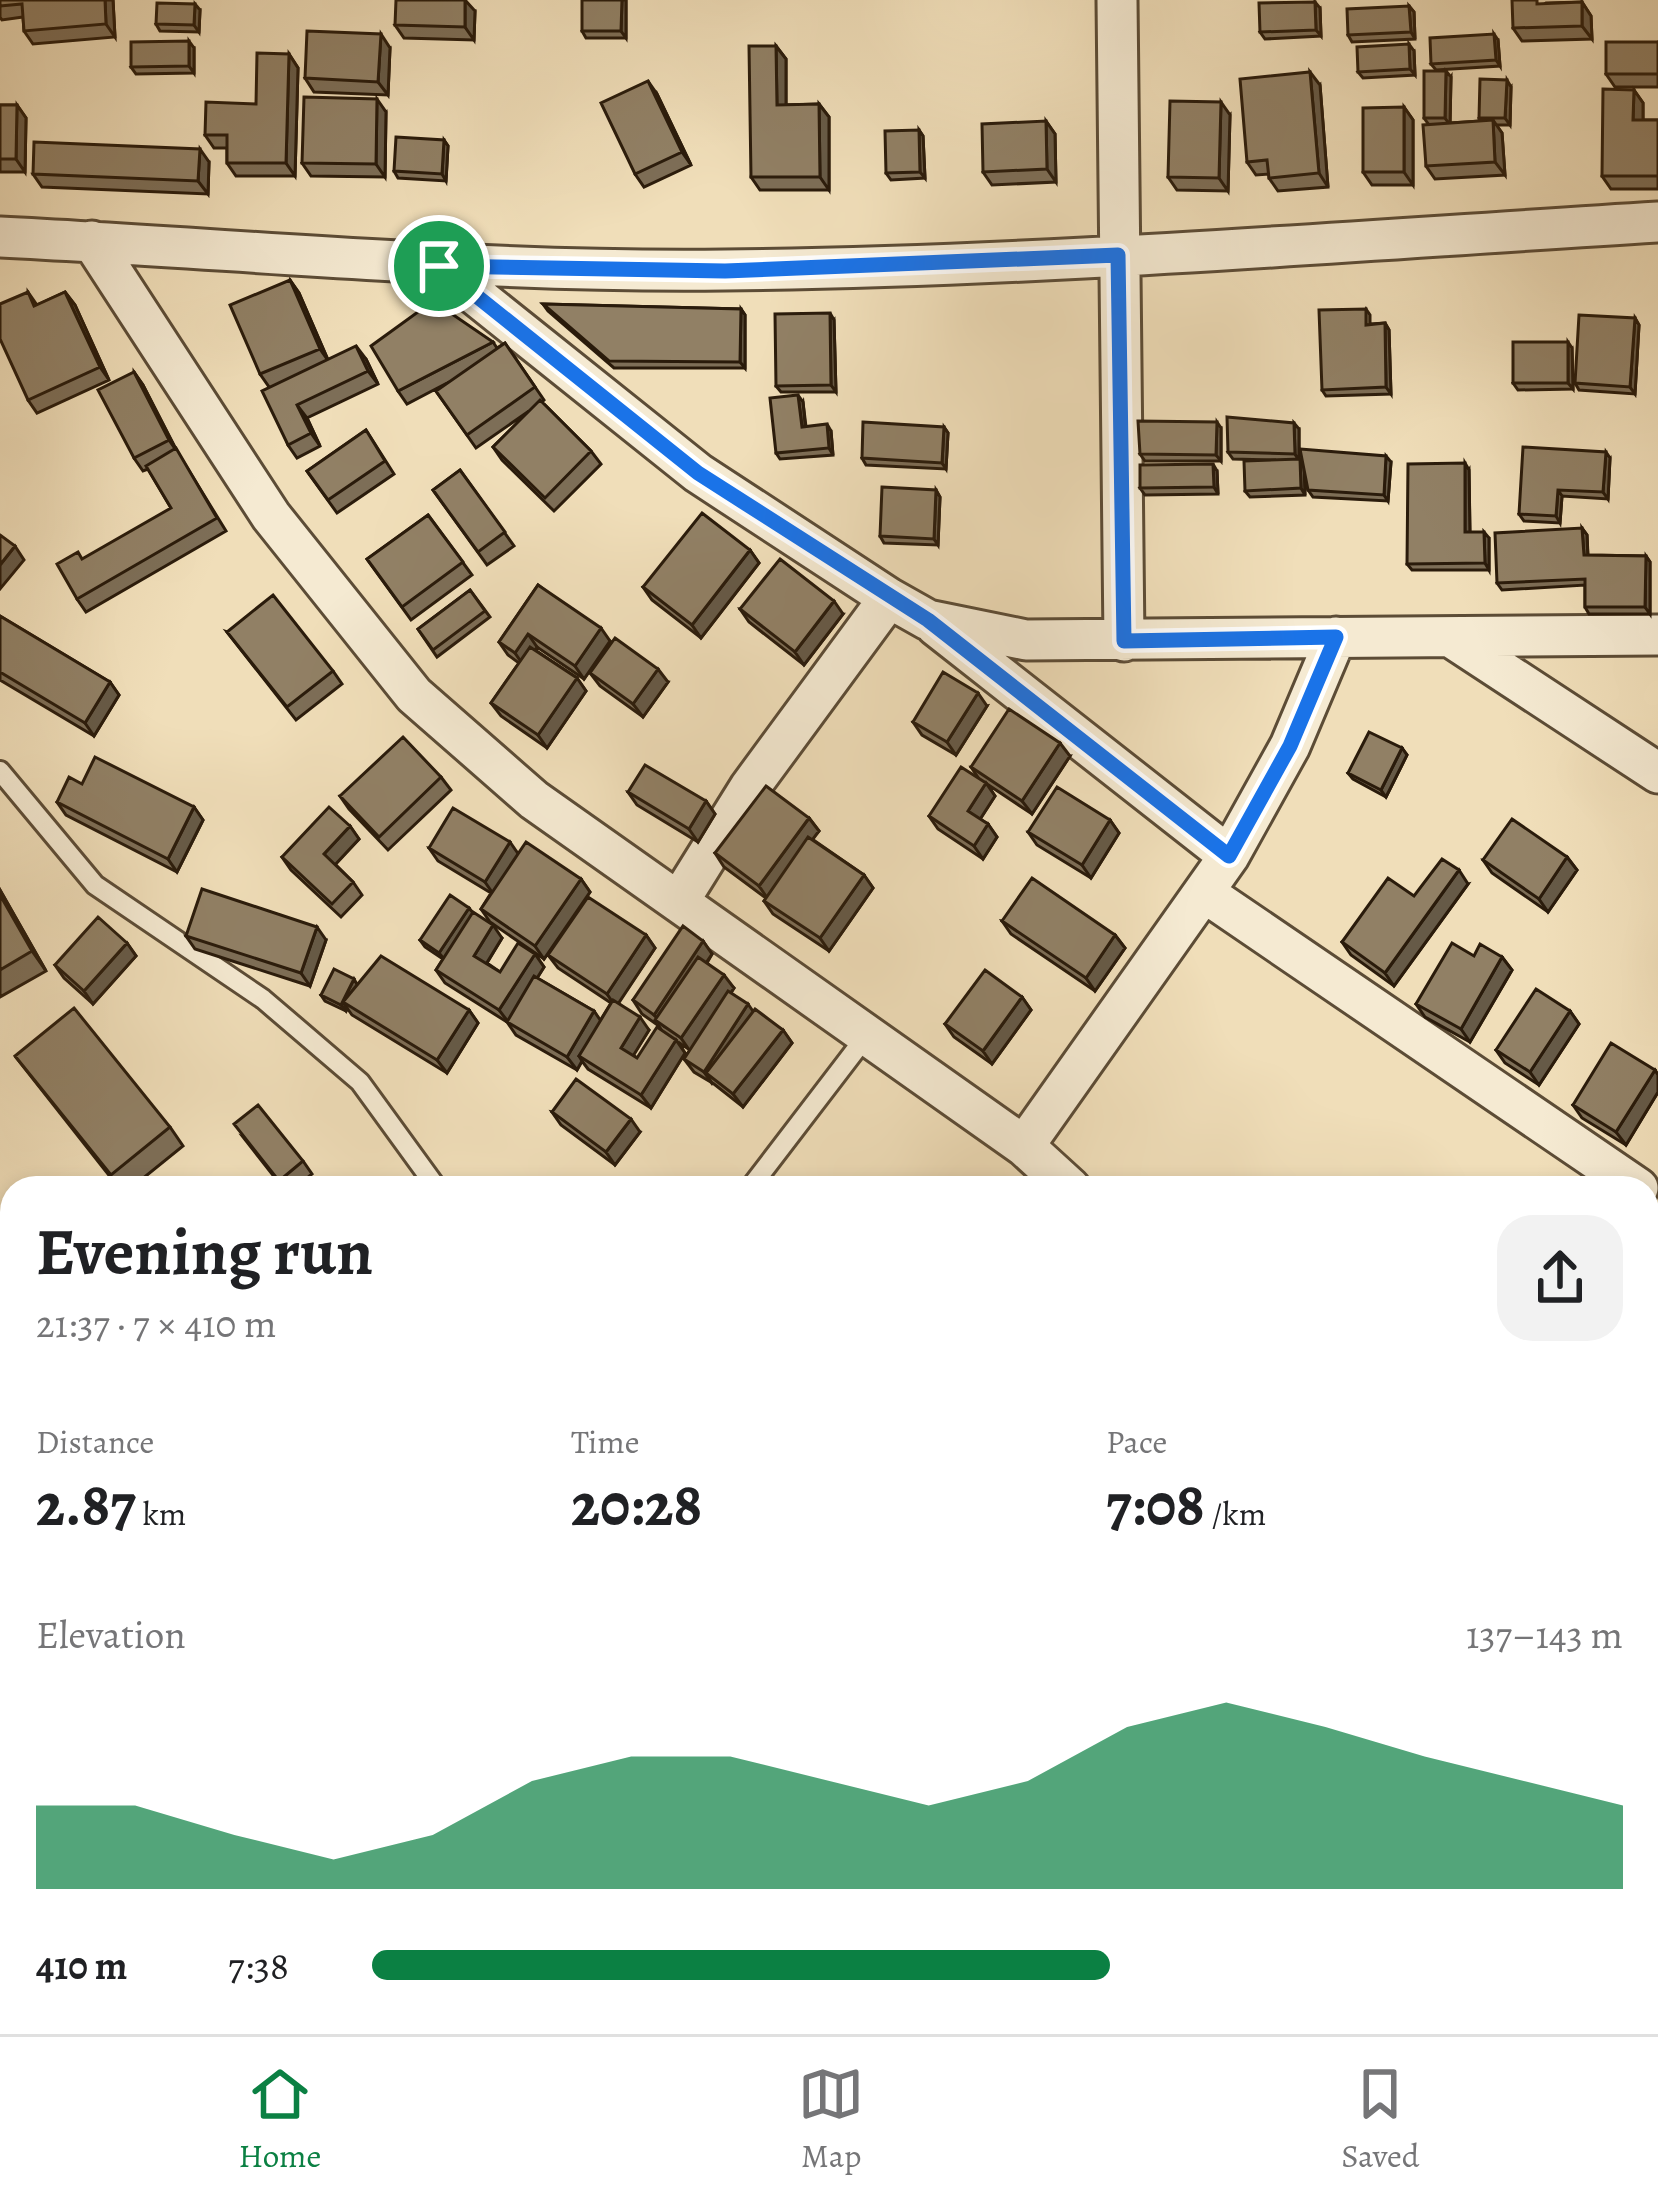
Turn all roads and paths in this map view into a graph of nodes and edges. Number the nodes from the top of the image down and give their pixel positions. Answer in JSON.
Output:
{"nodes":[{"id":1,"x":1117,"y":0,"type":"edge"},
{"id":2,"x":1658,"y":223,"type":"edge"},
{"id":3,"x":0,"y":237,"type":"edge"},
{"id":4,"x":92,"y":242,"type":"junction"},
{"id":5,"x":1118,"y":255,"type":"junction"},
{"id":6,"x":439,"y":266,"type":"junction"},
{"id":7,"x":889,"y":598,"type":"junction"},
{"id":8,"x":928,"y":620,"type":"junction"},
{"id":9,"x":1658,"y":634,"type":"edge"},
{"id":10,"x":1336,"y":637,"type":"junction"},
{"id":11,"x":1452,"y":638,"type":"junction"},
{"id":12,"x":1124,"y":641,"type":"junction"},
{"id":13,"x":0,"y":772,"type":"edge"},
{"id":14,"x":1658,"y":773,"type":"edge"},
{"id":15,"x":1229,"y":856,"type":"junction"},
{"id":16,"x":1205,"y":892,"type":"junction"},
{"id":17,"x":679,"y":902,"type":"junction"},
{"id":18,"x":867,"y":1035,"type":"junction"},
{"id":19,"x":1024,"y":1146,"type":"junction"},
{"id":20,"x":428,"y":1176,"type":"edge"},
{"id":21,"x":760,"y":1176,"type":"edge"},
{"id":22,"x":1057,"y":1176,"type":"edge"},
{"id":23,"x":1620,"y":1176,"type":"edge"}],
"edges":[{"from":1,"to":5,"type":"street"},
{"from":2,"to":5,"type":"street"},
{"from":3,"to":4,"type":"street"},
{"from":4,"to":6,"type":"street"},
{"from":4,"to":17,"type":"street"},
{"from":5,"to":6,"type":"street"},
{"from":5,"to":12,"type":"street"},
{"from":6,"to":7,"type":"street"},
{"from":7,"to":8,"type":"street"},
{"from":7,"to":17,"type":"street"},
{"from":8,"to":12,"type":"street"},
{"from":8,"to":15,"type":"street"},
{"from":9,"to":11,"type":"street"},
{"from":10,"to":11,"type":"street"},
{"from":10,"to":12,"type":"street"},
{"from":10,"to":15,"type":"street"},
{"from":11,"to":14,"type":"street"},
{"from":13,"to":20,"type":"lane"},
{"from":15,"to":16,"type":"street"},
{"from":16,"to":19,"type":"street"},
{"from":16,"to":23,"type":"street"},
{"from":17,"to":18,"type":"street"},
{"from":18,"to":19,"type":"street"},
{"from":18,"to":21,"type":"lane"},
{"from":19,"to":22,"type":"street"}]}
